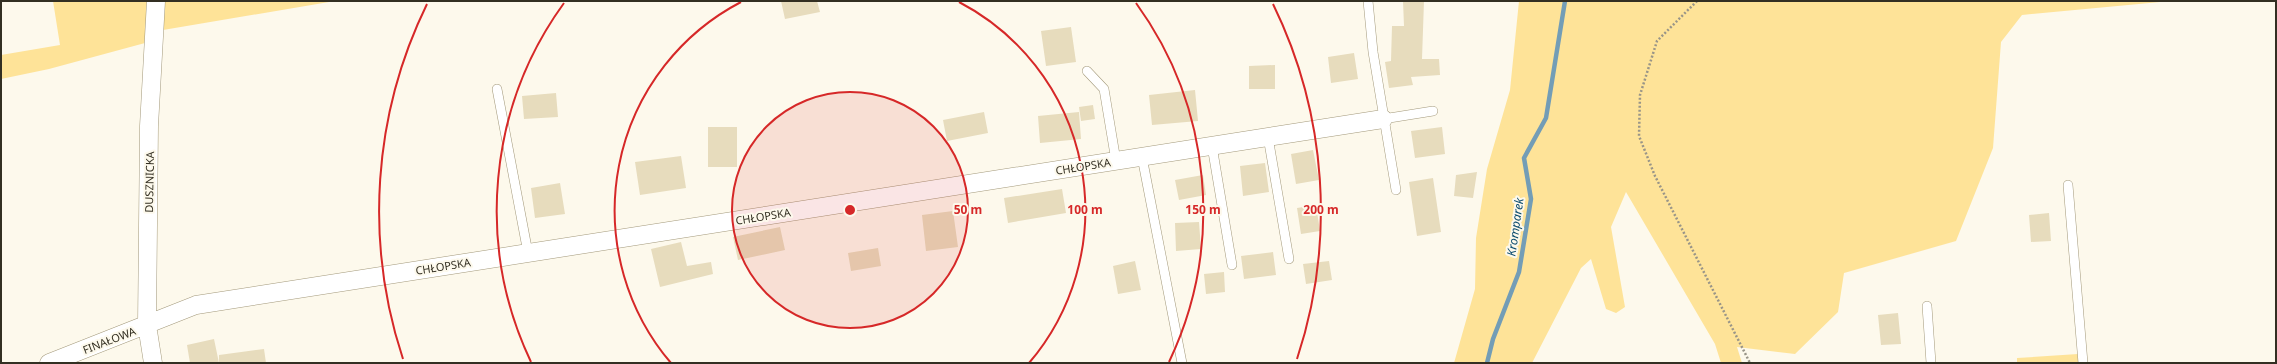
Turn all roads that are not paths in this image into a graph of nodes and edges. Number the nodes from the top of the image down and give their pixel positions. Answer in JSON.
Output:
{"nodes":[{"id":1,"x":156,"y":1,"type":"edge"},
{"id":2,"x":1368,"y":1,"type":"edge"},
{"id":3,"x":1087,"y":71,"type":"dead end"},
{"id":4,"x":497,"y":89,"type":"dead end"},
{"id":5,"x":1433,"y":111,"type":"dead end"},
{"id":6,"x":1383,"y":119,"type":"junction"},
{"id":7,"x":1268,"y":137,"type":"junction"},
{"id":8,"x":1212,"y":146,"type":"junction"},
{"id":9,"x":1142,"y":157,"type":"junction"},
{"id":10,"x":1116,"y":161,"type":"junction"},
{"id":11,"x":2068,"y":185,"type":"dead end"},
{"id":12,"x":1396,"y":190,"type":"dead end"},
{"id":13,"x":528,"y":253,"type":"junction"},
{"id":14,"x":1289,"y":259,"type":"dead end"},
{"id":15,"x":1232,"y":265,"type":"dead end"},
{"id":16,"x":1927,"y":306,"type":"dead end"},
{"id":17,"x":147,"y":325,"type":"junction"},
{"id":18,"x":49,"y":363,"type":"edge"},
{"id":19,"x":154,"y":363,"type":"edge"},
{"id":20,"x":1182,"y":363,"type":"edge"},
{"id":21,"x":1931,"y":363,"type":"edge"},
{"id":22,"x":2083,"y":363,"type":"edge"}],
"edges":[{"from":1,"to":17,"type":"street","name":"DUSZNICKA"},
{"from":2,"to":6,"type":"lane"},
{"from":3,"to":10,"type":"lane"},
{"from":4,"to":13,"type":"lane"},
{"from":5,"to":6,"type":"lane"},
{"from":6,"to":7,"type":"street","name":"CHŁOPSKA"},
{"from":6,"to":12,"type":"lane"},
{"from":7,"to":8,"type":"street","name":"CHŁOPSKA"},
{"from":7,"to":14,"type":"lane"},
{"from":8,"to":9,"type":"street","name":"CHŁOPSKA"},
{"from":8,"to":15,"type":"lane"},
{"from":9,"to":10,"type":"street","name":"CHŁOPSKA"},
{"from":9,"to":20,"type":"lane"},
{"from":10,"to":13,"type":"street","name":"CHŁOPSKA"},
{"from":11,"to":22,"type":"lane"},
{"from":13,"to":17,"type":"street","name":"CHŁOPSKA"},
{"from":16,"to":21,"type":"lane"},
{"from":17,"to":18,"type":"street","name":"FINAŁOWA"},
{"from":17,"to":19,"type":"street","name":"DUSZNICKA"}]}
